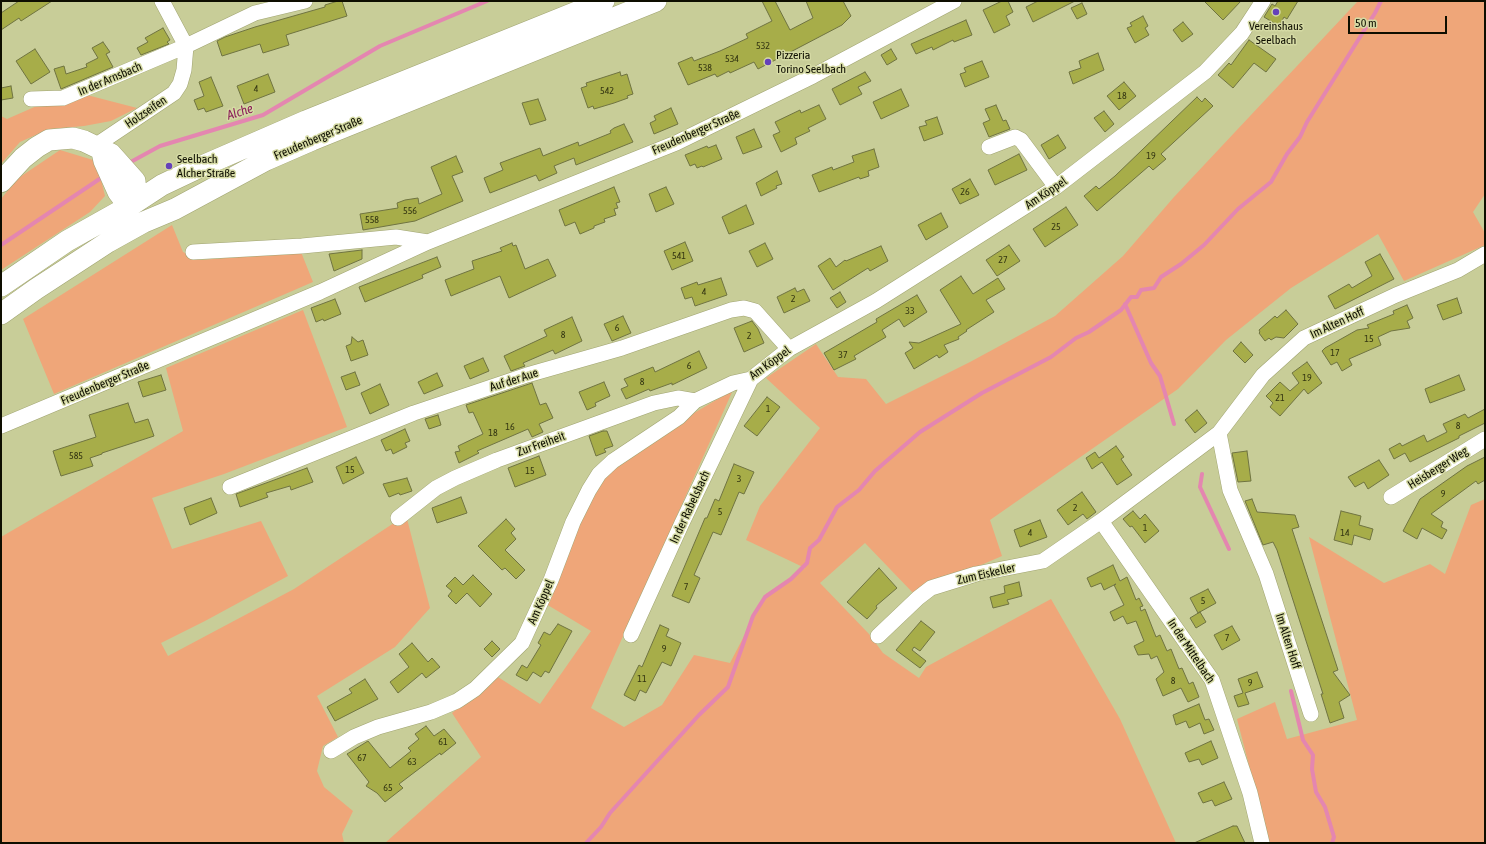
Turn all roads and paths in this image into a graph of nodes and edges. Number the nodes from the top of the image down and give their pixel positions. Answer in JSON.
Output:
{"nodes":[{"id":1,"x":162,"y":1,"type":"edge"},
{"id":2,"x":305,"y":1,"type":"edge"},
{"id":3,"x":604,"y":1,"type":"edge"},
{"id":4,"x":656,"y":1,"type":"edge"},
{"id":5,"x":954,"y":1,"type":"edge"},
{"id":6,"x":1263,"y":1,"type":"edge"},
{"id":7,"x":186,"y":46,"type":"junction"},
{"id":8,"x":31,"y":99,"type":"dead end"},
{"id":9,"x":989,"y":147,"type":"dead end"},
{"id":10,"x":103,"y":153,"type":"junction"},
{"id":11,"x":1,"y":182,"type":"edge"},
{"id":12,"x":1056,"y":187,"type":"junction"},
{"id":13,"x":139,"y":213,"type":"junction"},
{"id":14,"x":428,"y":242,"type":"junction"},
{"id":15,"x":194,"y":252,"type":"dead end"},
{"id":16,"x":1485,"y":254,"type":"edge"},
{"id":17,"x":1,"y":286,"type":"edge"},
{"id":18,"x":1,"y":314,"type":"edge"},
{"id":19,"x":789,"y":349,"type":"junction"},
{"id":20,"x":751,"y":379,"type":"junction"},
{"id":21,"x":695,"y":401,"type":"junction"},
{"id":22,"x":1,"y":426,"type":"edge"},
{"id":23,"x":1219,"y":433,"type":"junction"},
{"id":24,"x":1485,"y":439,"type":"edge"},
{"id":25,"x":230,"y":487,"type":"dead end"},
{"id":26,"x":1391,"y":497,"type":"dead end"},
{"id":27,"x":398,"y":518,"type":"dead end"},
{"id":28,"x":1101,"y":521,"type":"junction"},
{"id":29,"x":631,"y":635,"type":"dead end"},
{"id":30,"x":878,"y":636,"type":"dead end"},
{"id":31,"x":1311,"y":714,"type":"dead end"},
{"id":32,"x":331,"y":751,"type":"dead end"},
{"id":33,"x":1262,"y":843,"type":"edge"}],
"edges":[{"from":1,"to":7,"type":"street"},
{"from":2,"to":7,"type":"street","name":"In der Arnsbach"},
{"from":3,"to":13,"type":"main road","name":"Freudenberger Straße"},
{"from":4,"to":13,"type":"main road","name":"Freudenberger Straße"},
{"from":5,"to":14,"type":"street","name":"Freudenberger Straße"},
{"from":6,"to":12,"type":"street","name":"Am Köppel"},
{"from":7,"to":8,"type":"street","name":"In der Arnsbach"},
{"from":7,"to":10,"type":"street","name":"Holzseifen"},
{"from":9,"to":12,"type":"street"},
{"from":10,"to":11,"type":"main road"},
{"from":10,"to":13,"type":"main road"},
{"from":12,"to":19,"type":"street","name":"Am Köppel"},
{"from":13,"to":17,"type":"main road","name":"Freudenberger Straße"},
{"from":13,"to":18,"type":"main road","name":"Freudenberger Straße"},
{"from":14,"to":15,"type":"street"},
{"from":14,"to":22,"type":"street","name":"Freudenberger Straße"},
{"from":16,"to":23,"type":"street","name":"Im Alten Hoff"},
{"from":19,"to":20,"type":"street","name":"Am Köppel"},
{"from":19,"to":25,"type":"street","name":"Auf der Aue"},
{"from":20,"to":21,"type":"street","name":"Am Köppel"},
{"from":20,"to":29,"type":"street","name":"In der Rabelsbach"},
{"from":21,"to":27,"type":"street","name":"Zur Freiheit"},
{"from":21,"to":32,"type":"street","name":"Am Köppel"},
{"from":23,"to":28,"type":"street","name":"Im Alten Hoff"},
{"from":23,"to":31,"type":"street","name":"Im Alten Hoff"},
{"from":24,"to":26,"type":"street","name":"Heisberger Weg"},
{"from":28,"to":30,"type":"street","name":"Zum Eiskeller"},
{"from":28,"to":33,"type":"street","name":"In der Mittelbach"}]}
